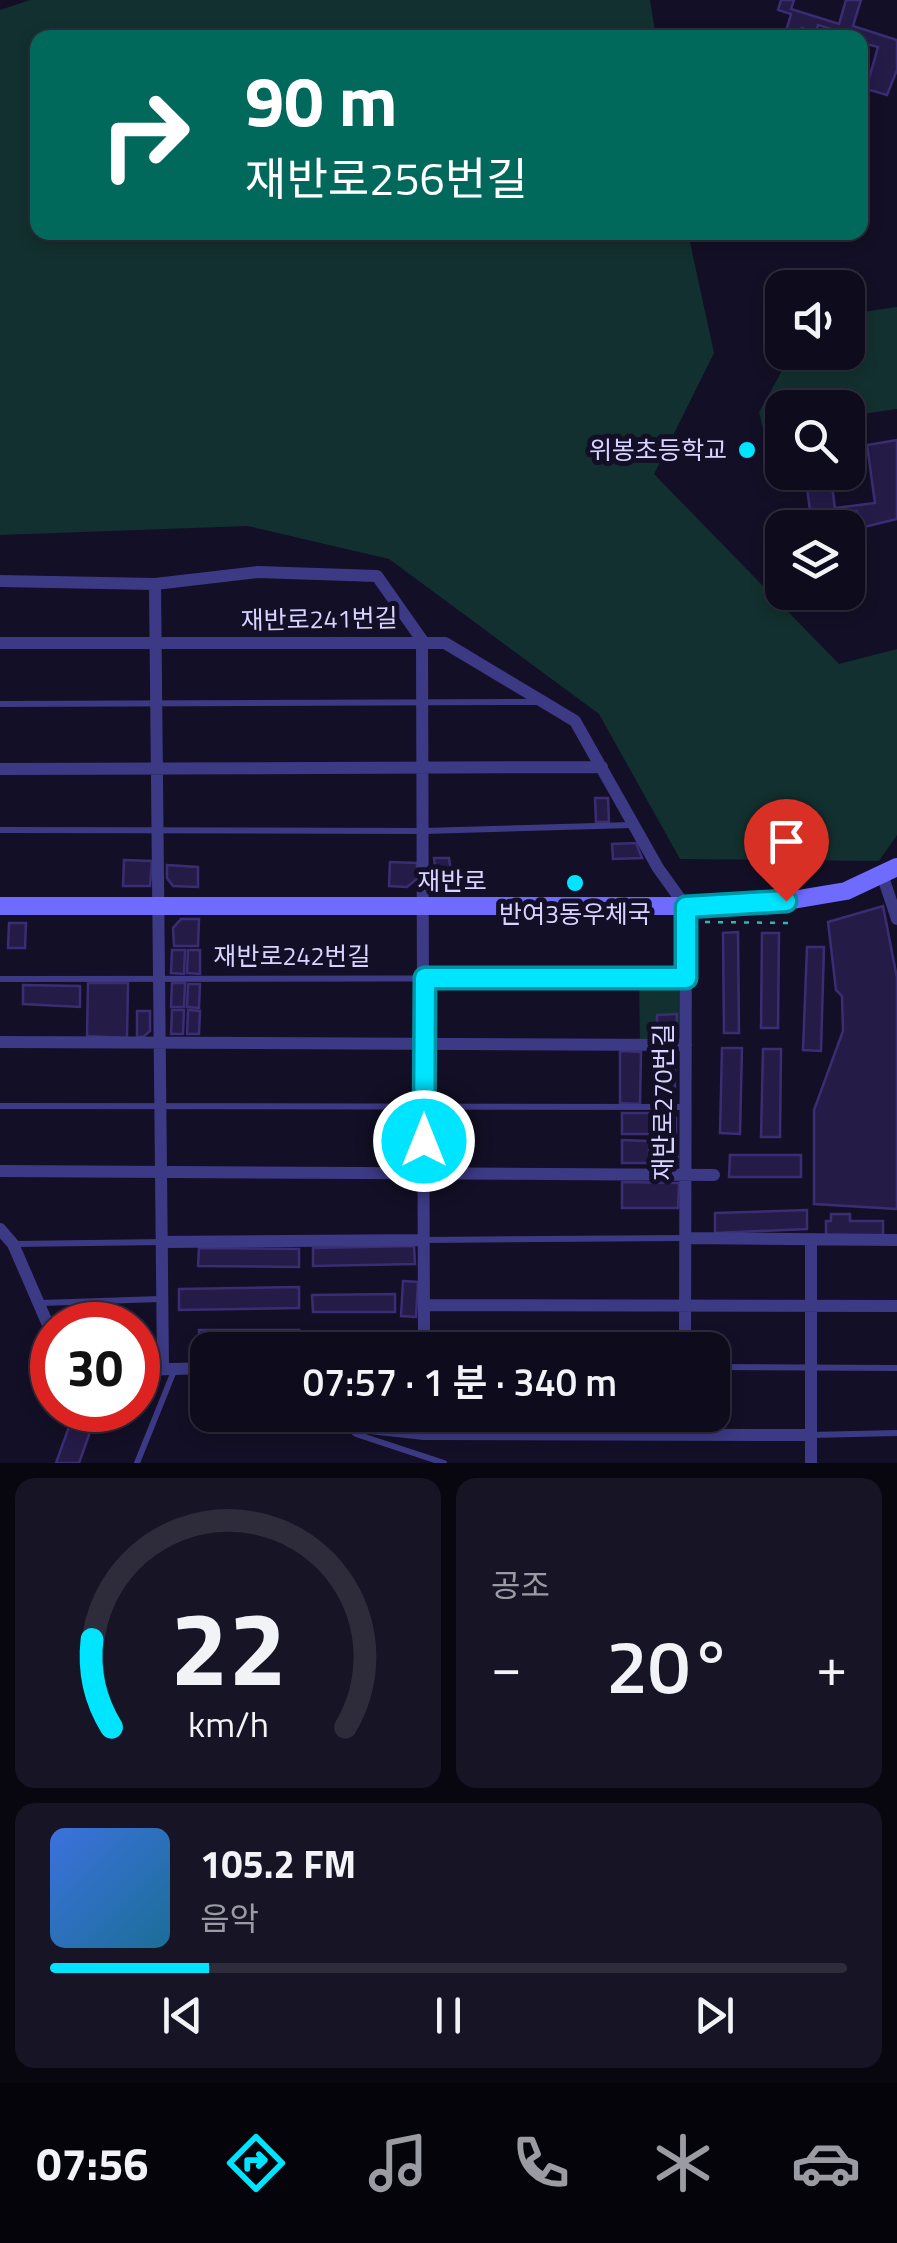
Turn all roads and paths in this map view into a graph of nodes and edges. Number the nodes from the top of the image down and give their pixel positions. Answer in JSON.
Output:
{"nodes":[{"id":1,"x":0,"y":581,"type":"edge"},
{"id":2,"x":156,"y":584,"type":"junction"},
{"id":3,"x":422,"y":640,"type":"junction"},
{"id":4,"x":0,"y":643,"type":"edge"},
{"id":5,"x":156,"y":643,"type":"junction"},
{"id":6,"x":544,"y":702,"type":"junction"},
{"id":7,"x":156,"y":703,"type":"junction"},
{"id":8,"x":423,"y":703,"type":"junction"},
{"id":9,"x":0,"y":704,"type":"edge"},
{"id":10,"x":602,"y":767,"type":"junction"},
{"id":11,"x":0,"y":768,"type":"edge"},
{"id":12,"x":157,"y":768,"type":"junction"},
{"id":13,"x":423,"y":770,"type":"junction"},
{"id":14,"x":634,"y":826,"type":"junction"},
{"id":15,"x":158,"y":828,"type":"junction"},
{"id":16,"x":0,"y":830,"type":"edge"},
{"id":17,"x":424,"y":831,"type":"junction"},
{"id":18,"x":889,"y":870,"type":"edge"},
{"id":19,"x":0,"y":906,"type":"edge"},
{"id":20,"x":425,"y":906,"type":"junction"},
{"id":21,"x":686,"y":907,"type":"junction"},
{"id":22,"x":158,"y":908,"type":"junction"},
{"id":23,"x":897,"y":920,"type":"edge"},
{"id":24,"x":705,"y":922,"type":"dead end"},
{"id":25,"x":794,"y":924,"type":"dead end"},
{"id":26,"x":425,"y":978,"type":"junction"},
{"id":27,"x":686,"y":978,"type":"junction"},
{"id":28,"x":0,"y":979,"type":"edge"},
{"id":29,"x":159,"y":979,"type":"junction"},
{"id":30,"x":0,"y":1042,"type":"edge"},
{"id":31,"x":160,"y":1045,"type":"junction"},
{"id":32,"x":424,"y":1045,"type":"junction"},
{"id":33,"x":686,"y":1045,"type":"junction"},
{"id":34,"x":0,"y":1106,"type":"edge"},
{"id":35,"x":160,"y":1107,"type":"junction"},
{"id":36,"x":424,"y":1107,"type":"junction"},
{"id":37,"x":686,"y":1107,"type":"junction"},
{"id":38,"x":0,"y":1170,"type":"edge"},
{"id":39,"x":161,"y":1174,"type":"junction"},
{"id":40,"x":686,"y":1175,"type":"junction"},
{"id":41,"x":714,"y":1175,"type":"dead end"},
{"id":42,"x":424,"y":1176,"type":"junction"},
{"id":43,"x":0,"y":1230,"type":"edge"},
{"id":44,"x":685,"y":1238,"type":"junction"},
{"id":45,"x":424,"y":1240,"type":"junction"},
{"id":46,"x":811,"y":1240,"type":"junction"},
{"id":47,"x":897,"y":1240,"type":"edge"},
{"id":48,"x":162,"y":1242,"type":"junction"},
{"id":49,"x":14,"y":1244,"type":"junction"},
{"id":50,"x":162,"y":1299,"type":"junction"},
{"id":51,"x":41,"y":1302,"type":"edge"},
{"id":52,"x":71,"y":1302,"type":"edge"},
{"id":53,"x":424,"y":1305,"type":"junction"},
{"id":54,"x":685,"y":1305,"type":"junction"},
{"id":55,"x":897,"y":1306,"type":"edge"},
{"id":56,"x":810,"y":1307,"type":"junction"},
{"id":57,"x":424,"y":1332,"type":"edge"},
{"id":58,"x":685,"y":1332,"type":"edge"},
{"id":59,"x":730,"y":1366,"type":"edge"},
{"id":60,"x":169,"y":1368,"type":"junction"},
{"id":61,"x":190,"y":1368,"type":"edge"},
{"id":62,"x":810,"y":1368,"type":"junction"},
{"id":63,"x":897,"y":1368,"type":"edge"},
{"id":64,"x":160,"y":1369,"type":"edge"},
{"id":65,"x":354,"y":1432,"type":"edge"},
{"id":66,"x":411,"y":1432,"type":"edge"},
{"id":67,"x":684,"y":1432,"type":"edge"},
{"id":68,"x":424,"y":1434,"type":"joint"},
{"id":69,"x":897,"y":1434,"type":"edge"},
{"id":70,"x":684,"y":1435,"type":"junction"},
{"id":71,"x":809,"y":1435,"type":"junction"},
{"id":72,"x":137,"y":1463,"type":"edge"},
{"id":73,"x":444,"y":1463,"type":"edge"},
{"id":74,"x":811,"y":1463,"type":"edge"}],
"edges":[{"from":1,"to":2,"type":"street"},
{"from":2,"to":3,"type":"street","name":"재반로241번길"},
{"from":2,"to":5,"type":"street"},
{"from":3,"to":5,"type":"street","name":"재반로241번길"},
{"from":3,"to":6,"type":"street"},
{"from":3,"to":8,"type":"street"},
{"from":4,"to":5,"type":"street","name":"재반로241번길"},
{"from":5,"to":7,"type":"street"},
{"from":6,"to":8,"type":"lane"},
{"from":6,"to":10,"type":"street"},
{"from":7,"to":8,"type":"lane"},
{"from":7,"to":9,"type":"lane"},
{"from":7,"to":12,"type":"street"},
{"from":8,"to":13,"type":"street"},
{"from":10,"to":13,"type":"street"},
{"from":10,"to":14,"type":"street"},
{"from":11,"to":12,"type":"street"},
{"from":12,"to":13,"type":"street"},
{"from":12,"to":15,"type":"street"},
{"from":13,"to":17,"type":"street"},
{"from":14,"to":17,"type":"lane"},
{"from":14,"to":21,"type":"street"},
{"from":15,"to":16,"type":"lane"},
{"from":15,"to":17,"type":"lane"},
{"from":15,"to":22,"type":"street"},
{"from":17,"to":20,"type":"street"},
{"from":18,"to":21,"type":"main road","name":"재반로"},
{"from":18,"to":23,"type":"street"},
{"from":19,"to":22,"type":"main road","name":"재반로"},
{"from":20,"to":21,"type":"main road","name":"재반로"},
{"from":20,"to":22,"type":"main road","name":"재반로"},
{"from":20,"to":26,"type":"street"},
{"from":21,"to":27,"type":"street","name":"재반로270번길"},
{"from":22,"to":29,"type":"street"},
{"from":24,"to":25,"type":"path"},
{"from":26,"to":27,"type":"lane","name":"재반로242번길"},
{"from":26,"to":29,"type":"lane","name":"재반로242번길"},
{"from":26,"to":32,"type":"street"},
{"from":27,"to":33,"type":"street","name":"재반로270번길"},
{"from":28,"to":29,"type":"lane","name":"재반로242번길"},
{"from":29,"to":31,"type":"street"},
{"from":30,"to":31,"type":"street"},
{"from":31,"to":32,"type":"street"},
{"from":31,"to":35,"type":"street"},
{"from":32,"to":33,"type":"street"},
{"from":32,"to":36,"type":"street"},
{"from":33,"to":37,"type":"street","name":"재반로270번길"},
{"from":34,"to":35,"type":"lane"},
{"from":35,"to":36,"type":"lane"},
{"from":35,"to":39,"type":"street"},
{"from":36,"to":37,"type":"lane"},
{"from":36,"to":42,"type":"street"},
{"from":37,"to":40,"type":"street","name":"재반로270번길"},
{"from":38,"to":39,"type":"street"},
{"from":39,"to":42,"type":"street"},
{"from":39,"to":48,"type":"street"},
{"from":40,"to":41,"type":"street"},
{"from":40,"to":42,"type":"street"},
{"from":40,"to":44,"type":"street","name":"재반로270번길"},
{"from":42,"to":45,"type":"street"},
{"from":43,"to":49,"type":"street"},
{"from":44,"to":45,"type":"lane"},
{"from":44,"to":46,"type":"street"},
{"from":44,"to":54,"type":"street","name":"재반로270번길"},
{"from":45,"to":48,"type":"street"},
{"from":45,"to":53,"type":"street"},
{"from":46,"to":47,"type":"street"},
{"from":46,"to":56,"type":"street"},
{"from":48,"to":49,"type":"lane"},
{"from":48,"to":50,"type":"street"},
{"from":49,"to":51,"type":"street"},
{"from":50,"to":52,"type":"lane"},
{"from":50,"to":60,"type":"street"},
{"from":53,"to":54,"type":"street"},
{"from":53,"to":57,"type":"street"},
{"from":54,"to":56,"type":"street"},
{"from":54,"to":58,"type":"street","name":"재반로270번길"},
{"from":55,"to":56,"type":"street"},
{"from":56,"to":62,"type":"street"},
{"from":59,"to":62,"type":"lane"},
{"from":60,"to":61,"type":"street"},
{"from":60,"to":64,"type":"street"},
{"from":60,"to":72,"type":"lane"},
{"from":62,"to":63,"type":"lane"},
{"from":62,"to":71,"type":"street"},
{"from":65,"to":73,"type":"lane"},
{"from":66,"to":68,"type":"street"},
{"from":67,"to":70,"type":"street"},
{"from":68,"to":70,"type":"street"},
{"from":69,"to":71,"type":"lane"},
{"from":70,"to":71,"type":"street"},
{"from":71,"to":74,"type":"street"}]}
